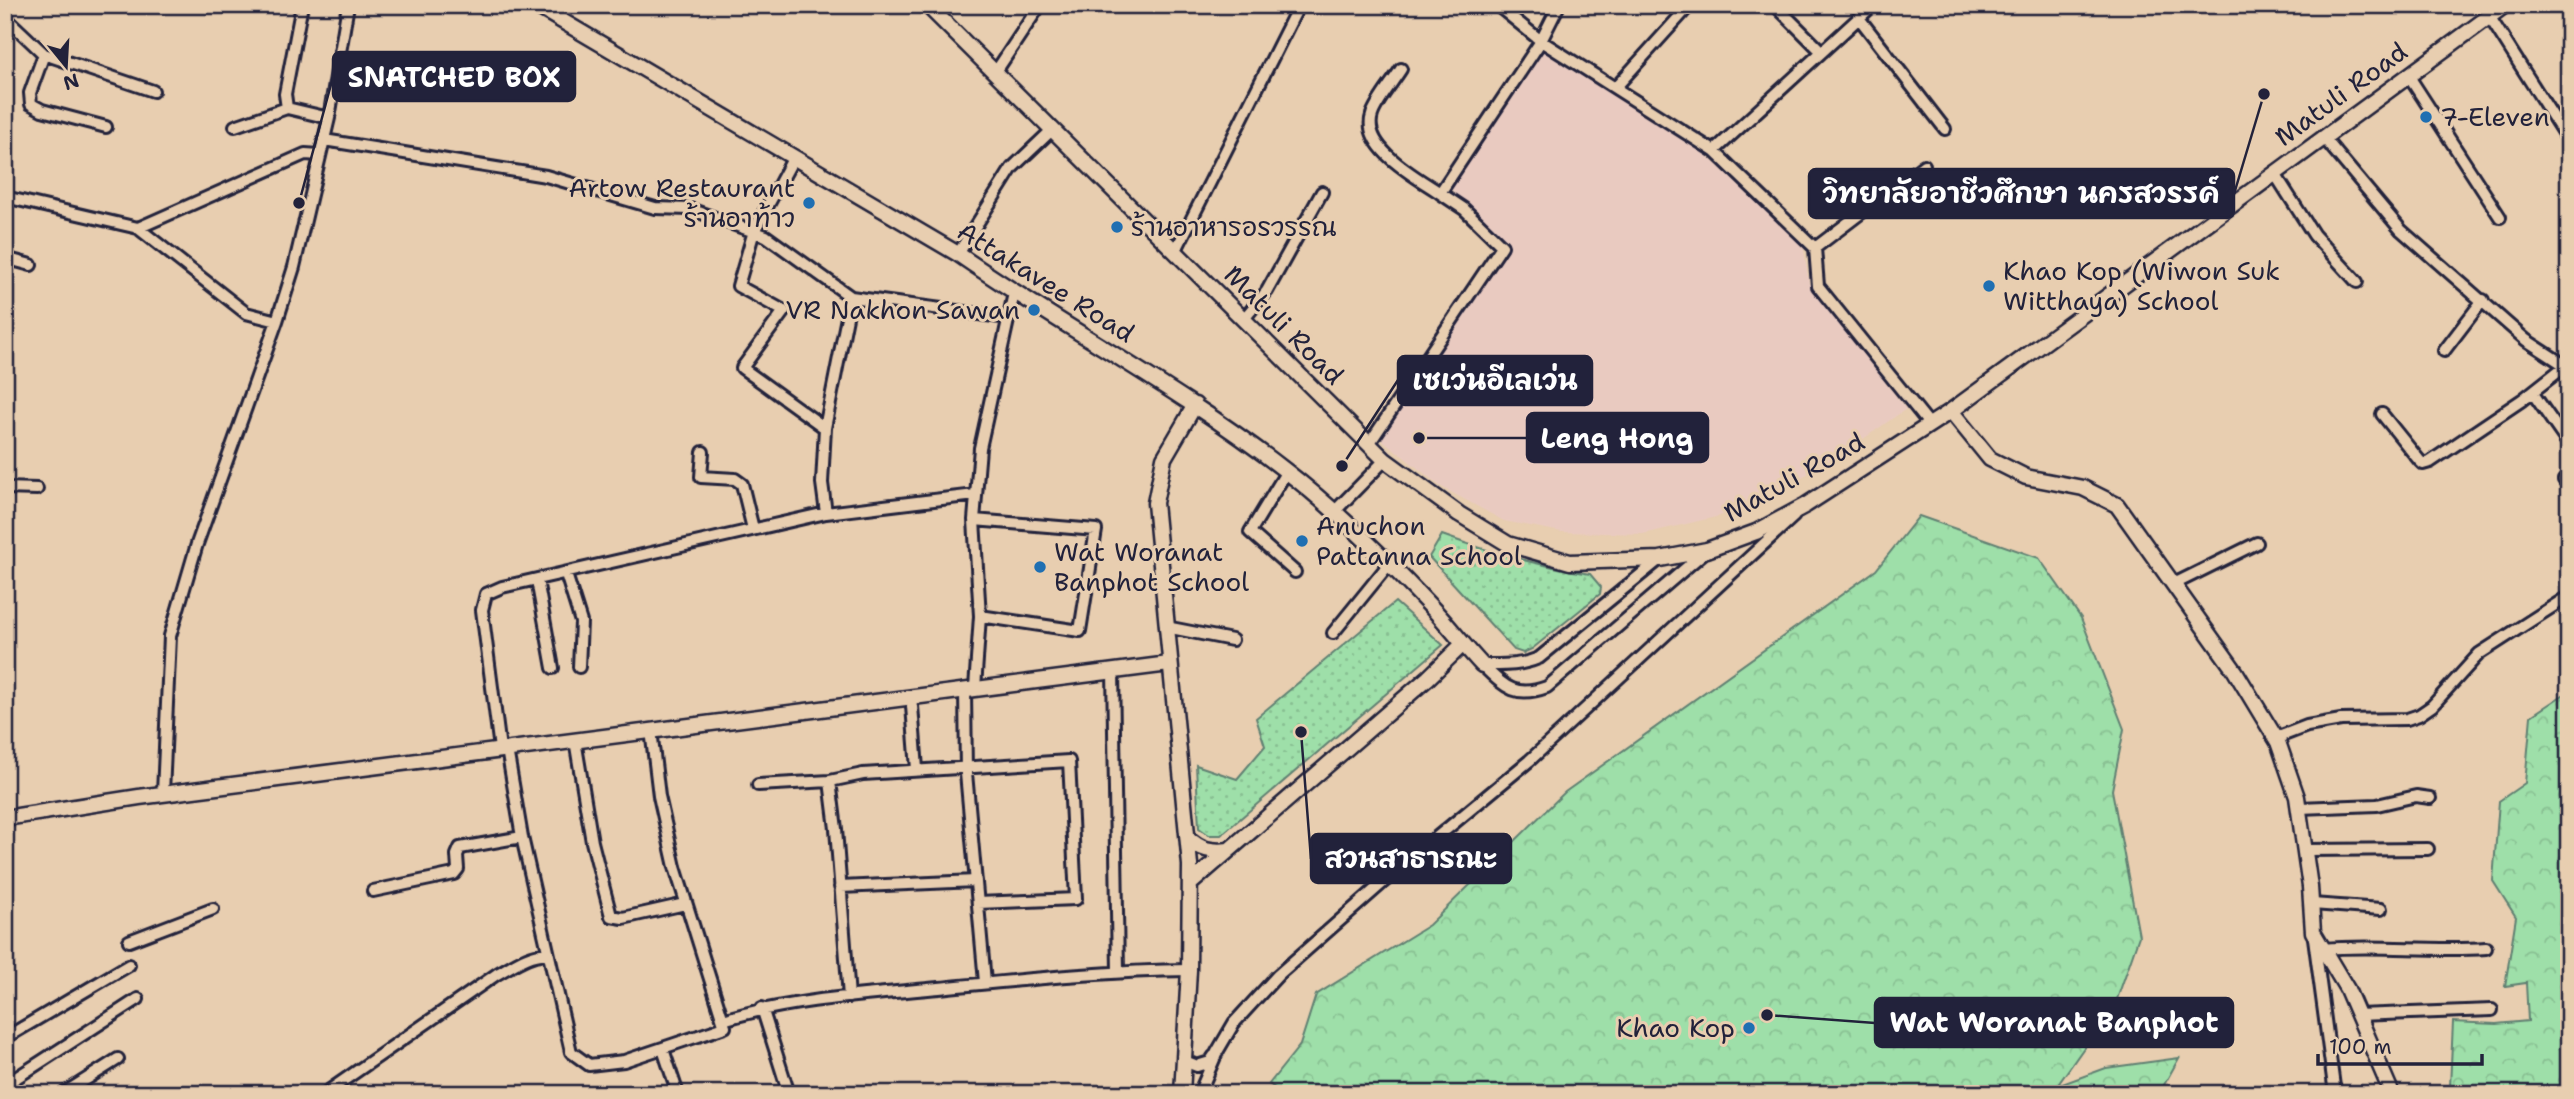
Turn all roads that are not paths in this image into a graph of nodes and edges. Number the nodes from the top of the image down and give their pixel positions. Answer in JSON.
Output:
{"nodes":[{"id":1,"x":302,"y":5,"type":"edge"},
{"id":2,"x":348,"y":5,"type":"edge"},
{"id":3,"x":535,"y":5,"type":"edge"},
{"id":4,"x":927,"y":5,"type":"edge"},
{"id":5,"x":1040,"y":5,"type":"edge"},
{"id":6,"x":1299,"y":5,"type":"edge"},
{"id":7,"x":1497,"y":5,"type":"edge"},
{"id":8,"x":1559,"y":5,"type":"edge"},
{"id":9,"x":1690,"y":5,"type":"edge"},
{"id":10,"x":1775,"y":5,"type":"edge"},
{"id":11,"x":1873,"y":5,"type":"edge"},
{"id":12,"x":2505,"y":5,"type":"edge"},
{"id":13,"x":2486,"y":10,"type":"edge"},
{"id":14,"x":5,"y":17,"type":"edge"},
{"id":15,"x":1859,"y":18,"type":"junction"},
{"id":16,"x":1541,"y":41,"type":"junction"},
{"id":17,"x":1822,"y":52,"type":"junction"},
{"id":18,"x":44,"y":54,"type":"junction"},
{"id":19,"x":1401,"y":69,"type":"dead end"},
{"id":20,"x":995,"y":73,"type":"junction"},
{"id":21,"x":2408,"y":75,"type":"junction"},
{"id":22,"x":1615,"y":88,"type":"junction"},
{"id":23,"x":152,"y":91,"type":"dead end"},
{"id":24,"x":287,"y":108,"type":"junction"},
{"id":25,"x":329,"y":118,"type":"junction"},
{"id":26,"x":235,"y":126,"type":"dead end"},
{"id":27,"x":106,"y":127,"type":"dead end"},
{"id":28,"x":1053,"y":129,"type":"junction"},
{"id":29,"x":1945,"y":129,"type":"dead end"},
{"id":30,"x":2324,"y":138,"type":"junction"},
{"id":31,"x":324,"y":140,"type":"junction"},
{"id":32,"x":2569,"y":142,"type":"edge"},
{"id":33,"x":1714,"y":151,"type":"junction"},
{"id":34,"x":320,"y":155,"type":"junction"},
{"id":35,"x":794,"y":157,"type":"junction"},
{"id":36,"x":1924,"y":164,"type":"dead end"},
{"id":37,"x":2274,"y":174,"type":"junction"},
{"id":38,"x":1322,"y":192,"type":"dead end"},
{"id":39,"x":1440,"y":193,"type":"junction"},
{"id":40,"x":5,"y":197,"type":"edge"},
{"id":41,"x":2501,"y":216,"type":"dead end"},
{"id":42,"x":138,"y":228,"type":"junction"},
{"id":43,"x":754,"y":231,"type":"junction"},
{"id":44,"x":1815,"y":248,"type":"junction"},
{"id":45,"x":1175,"y":252,"type":"junction"},
{"id":46,"x":958,"y":254,"type":"junction"},
{"id":47,"x":5,"y":258,"type":"edge"},
{"id":48,"x":31,"y":265,"type":"dead end"},
{"id":49,"x":2357,"y":282,"type":"dead end"},
{"id":50,"x":1014,"y":293,"type":"junction"},
{"id":51,"x":851,"y":297,"type":"junction"},
{"id":52,"x":2483,"y":300,"type":"junction"},
{"id":53,"x":1009,"y":318,"type":"junction"},
{"id":54,"x":1243,"y":320,"type":"junction"},
{"id":55,"x":277,"y":321,"type":"junction"},
{"id":56,"x":2444,"y":351,"type":"dead end"},
{"id":57,"x":2568,"y":365,"type":"edge"},
{"id":58,"x":2532,"y":392,"type":"junction"},
{"id":59,"x":1195,"y":405,"type":"junction"},
{"id":60,"x":1951,"y":411,"type":"junction"},
{"id":61,"x":2382,"y":414,"type":"dead end"},
{"id":62,"x":1930,"y":425,"type":"junction"},
{"id":63,"x":825,"y":428,"type":"junction"},
{"id":64,"x":1369,"y":444,"type":"junction"},
{"id":65,"x":2569,"y":445,"type":"edge"},
{"id":66,"x":702,"y":452,"type":"dead end"},
{"id":67,"x":1384,"y":460,"type":"junction"},
{"id":68,"x":1287,"y":471,"type":"junction"},
{"id":69,"x":5,"y":488,"type":"edge"},
{"id":70,"x":37,"y":489,"type":"dead end"},
{"id":71,"x":975,"y":495,"type":"junction"},
{"id":72,"x":1806,"y":505,"type":"junction"},
{"id":73,"x":1335,"y":512,"type":"junction"},
{"id":74,"x":826,"y":513,"type":"junction"},
{"id":75,"x":974,"y":520,"type":"junction"},
{"id":76,"x":753,"y":529,"type":"junction"},
{"id":77,"x":2258,"y":543,"type":"dead end"},
{"id":78,"x":1707,"y":550,"type":"junction"},
{"id":79,"x":1660,"y":559,"type":"junction"},
{"id":80,"x":1389,"y":564,"type":"junction"},
{"id":81,"x":1295,"y":572,"type":"dead end"},
{"id":82,"x":566,"y":573,"type":"junction"},
{"id":83,"x":537,"y":580,"type":"junction"},
{"id":84,"x":2174,"y":584,"type":"junction"},
{"id":85,"x":2569,"y":596,"type":"edge"},
{"id":86,"x":980,"y":616,"type":"junction"},
{"id":87,"x":1166,"y":627,"type":"junction"},
{"id":88,"x":1333,"y":633,"type":"dead end"},
{"id":89,"x":1232,"y":640,"type":"dead end"},
{"id":90,"x":1463,"y":644,"type":"junction"},
{"id":91,"x":1169,"y":664,"type":"junction"},
{"id":92,"x":1482,"y":665,"type":"junction"},
{"id":93,"x":579,"y":667,"type":"dead end"},
{"id":94,"x":553,"y":668,"type":"dead end"},
{"id":95,"x":1113,"y":671,"type":"junction"},
{"id":96,"x":970,"y":688,"type":"junction"},
{"id":97,"x":912,"y":706,"type":"dead end"},
{"id":98,"x":652,"y":730,"type":"junction"},
{"id":99,"x":2276,"y":738,"type":"junction"},
{"id":100,"x":575,"y":740,"type":"junction"},
{"id":101,"x":503,"y":749,"type":"junction"},
{"id":102,"x":966,"y":768,"type":"junction"},
{"id":103,"x":918,"y":769,"type":"junction"},
{"id":104,"x":830,"y":781,"type":"junction"},
{"id":105,"x":758,"y":785,"type":"dead end"},
{"id":106,"x":163,"y":793,"type":"junction"},
{"id":107,"x":2430,"y":798,"type":"dead end"},
{"id":108,"x":2299,"y":808,"type":"junction"},
{"id":109,"x":5,"y":818,"type":"edge"},
{"id":110,"x":522,"y":837,"type":"junction"},
{"id":111,"x":1188,"y":838,"type":"junction"},
{"id":112,"x":2428,"y":849,"type":"dead end"},
{"id":113,"x":1229,"y":850,"type":"junction"},
{"id":114,"x":2305,"y":850,"type":"junction"},
{"id":115,"x":976,"y":881,"type":"junction"},
{"id":116,"x":1190,"y":884,"type":"junction"},
{"id":117,"x":840,"y":887,"type":"junction"},
{"id":118,"x":373,"y":891,"type":"dead end"},
{"id":119,"x":978,"y":903,"type":"junction"},
{"id":120,"x":685,"y":904,"type":"junction"},
{"id":121,"x":2312,"y":904,"type":"junction"},
{"id":122,"x":213,"y":909,"type":"dead end"},
{"id":123,"x":2381,"y":909,"type":"dead end"},
{"id":124,"x":2313,"y":932,"type":"junction"},
{"id":125,"x":129,"y":941,"type":"dead end"},
{"id":126,"x":2486,"y":948,"type":"dead end"},
{"id":127,"x":2323,"y":950,"type":"junction"},
{"id":128,"x":548,"y":954,"type":"junction"},
{"id":129,"x":129,"y":965,"type":"dead end"},
{"id":130,"x":1189,"y":970,"type":"junction"},
{"id":131,"x":1118,"y":971,"type":"junction"},
{"id":132,"x":985,"y":982,"type":"junction"},
{"id":133,"x":849,"y":997,"type":"junction"},
{"id":134,"x":138,"y":999,"type":"dead end"},
{"id":135,"x":762,"y":1008,"type":"junction"},
{"id":136,"x":2492,"y":1010,"type":"dead end"},
{"id":137,"x":2357,"y":1015,"type":"junction"},
{"id":138,"x":723,"y":1020,"type":"junction"},
{"id":139,"x":5,"y":1038,"type":"edge"},
{"id":140,"x":663,"y":1049,"type":"junction"},
{"id":141,"x":1217,"y":1052,"type":"junction"},
{"id":142,"x":1185,"y":1055,"type":"junction"},
{"id":143,"x":118,"y":1059,"type":"dead end"},
{"id":144,"x":5,"y":1085,"type":"edge"},
{"id":145,"x":63,"y":1094,"type":"edge"},
{"id":146,"x":324,"y":1094,"type":"edge"},
{"id":147,"x":678,"y":1094,"type":"edge"},
{"id":148,"x":789,"y":1094,"type":"edge"},
{"id":149,"x":1182,"y":1094,"type":"edge"},
{"id":150,"x":1199,"y":1094,"type":"edge"},
{"id":151,"x":2335,"y":1094,"type":"edge"},
{"id":152,"x":2392,"y":1094,"type":"edge"}],
"edges":[{"from":1,"to":24,"type":"street"},
{"from":2,"to":25,"type":"street"},
{"from":3,"to":35,"type":"street","name":"Attakavee Road"},
{"from":4,"to":20,"type":"street","name":"Matuli Road"},
{"from":5,"to":20,"type":"street"},
{"from":6,"to":45,"type":"street"},
{"from":7,"to":16,"type":"street"},
{"from":8,"to":16,"type":"street"},
{"from":9,"to":22,"type":"street"},
{"from":10,"to":17,"type":"street"},
{"from":11,"to":15,"type":"street"},
{"from":12,"to":13,"type":"street","name":"Matuli Road"},
{"from":13,"to":21,"type":"street","name":"Matuli Road"},
{"from":13,"to":32,"type":"street"},
{"from":14,"to":18,"type":"street"},
{"from":15,"to":17,"type":"street"},
{"from":15,"to":29,"type":"street"},
{"from":16,"to":22,"type":"street"},
{"from":16,"to":39,"type":"street"},
{"from":17,"to":33,"type":"street"},
{"from":18,"to":23,"type":"street"},
{"from":18,"to":27,"type":"street"},
{"from":19,"to":39,"type":"street"},
{"from":20,"to":28,"type":"street","name":"Matuli Road"},
{"from":21,"to":30,"type":"street","name":"Matuli Road"},
{"from":21,"to":41,"type":"street"},
{"from":22,"to":33,"type":"street"},
{"from":24,"to":25,"type":"street"},
{"from":24,"to":26,"type":"street"},
{"from":25,"to":31,"type":"street"},
{"from":28,"to":45,"type":"street","name":"Matuli Road"},
{"from":28,"to":46,"type":"street"},
{"from":30,"to":37,"type":"street","name":"Matuli Road"},
{"from":30,"to":52,"type":"street"},
{"from":31,"to":34,"type":"street"},
{"from":31,"to":43,"type":"street"},
{"from":33,"to":44,"type":"street"},
{"from":34,"to":42,"type":"street"},
{"from":34,"to":55,"type":"street"},
{"from":35,"to":43,"type":"street"},
{"from":35,"to":46,"type":"street","name":"Attakavee Road"},
{"from":36,"to":44,"type":"street"},
{"from":37,"to":49,"type":"street"},
{"from":37,"to":60,"type":"street","name":"Matuli Road"},
{"from":38,"to":54,"type":"street"},
{"from":39,"to":64,"type":"street"},
{"from":40,"to":42,"type":"street"},
{"from":42,"to":55,"type":"street"},
{"from":43,"to":51,"type":"street"},
{"from":43,"to":63,"type":"street"},
{"from":44,"to":62,"type":"street"},
{"from":45,"to":54,"type":"street","name":"Matuli Road"},
{"from":46,"to":50,"type":"street","name":"Attakavee Road"},
{"from":47,"to":48,"type":"street"},
{"from":50,"to":53,"type":"street"},
{"from":50,"to":59,"type":"street","name":"Attakavee Road"},
{"from":51,"to":53,"type":"street"},
{"from":51,"to":63,"type":"street"},
{"from":52,"to":56,"type":"street"},
{"from":52,"to":57,"type":"street"},
{"from":53,"to":71,"type":"street"},
{"from":54,"to":64,"type":"street","name":"Matuli Road"},
{"from":55,"to":106,"type":"street"},
{"from":57,"to":58,"type":"street"},
{"from":58,"to":61,"type":"street"},
{"from":58,"to":65,"type":"street"},
{"from":59,"to":68,"type":"street","name":"Attakavee Road"},
{"from":59,"to":87,"type":"street"},
{"from":60,"to":62,"type":"street","name":"Matuli Road"},
{"from":60,"to":84,"type":"street"},
{"from":62,"to":72,"type":"street","name":"Matuli Road"},
{"from":63,"to":74,"type":"street"},
{"from":64,"to":67,"type":"street","name":"Matuli Road"},
{"from":66,"to":76,"type":"street"},
{"from":67,"to":73,"type":"street"},
{"from":67,"to":79,"type":"street","name":"Matuli Road"},
{"from":68,"to":73,"type":"street","name":"Attakavee Road"},
{"from":68,"to":81,"type":"street"},
{"from":69,"to":70,"type":"street"},
{"from":71,"to":74,"type":"street"},
{"from":71,"to":75,"type":"street"},
{"from":72,"to":78,"type":"street","name":"Matuli Road"},
{"from":72,"to":141,"type":"street"},
{"from":73,"to":80,"type":"street","name":"Attakavee Road"},
{"from":74,"to":76,"type":"street"},
{"from":75,"to":86,"type":"street"},
{"from":75,"to":86,"type":"street"},
{"from":76,"to":82,"type":"street"},
{"from":77,"to":84,"type":"street"},
{"from":78,"to":79,"type":"street","name":"Matuli Road"},
{"from":78,"to":92,"type":"street"},
{"from":79,"to":92,"type":"street"},
{"from":80,"to":88,"type":"street"},
{"from":80,"to":90,"type":"street","name":"Attakavee Road"},
{"from":82,"to":83,"type":"street"},
{"from":82,"to":93,"type":"street"},
{"from":83,"to":94,"type":"street"},
{"from":83,"to":101,"type":"street"},
{"from":84,"to":99,"type":"street"},
{"from":85,"to":99,"type":"street"},
{"from":86,"to":96,"type":"street"},
{"from":87,"to":89,"type":"street"},
{"from":87,"to":91,"type":"street"},
{"from":90,"to":92,"type":"street","name":"Attakavee Road"},
{"from":90,"to":113,"type":"street"},
{"from":91,"to":95,"type":"street"},
{"from":91,"to":111,"type":"street"},
{"from":95,"to":96,"type":"street"},
{"from":95,"to":131,"type":"street"},
{"from":96,"to":98,"type":"street"},
{"from":96,"to":102,"type":"street"},
{"from":97,"to":103,"type":"street"},
{"from":98,"to":100,"type":"street"},
{"from":98,"to":120,"type":"street"},
{"from":99,"to":108,"type":"street"},
{"from":100,"to":101,"type":"street"},
{"from":100,"to":120,"type":"street"},
{"from":101,"to":106,"type":"street"},
{"from":101,"to":110,"type":"street"},
{"from":102,"to":103,"type":"street"},
{"from":102,"to":115,"type":"street"},
{"from":102,"to":119,"type":"street"},
{"from":103,"to":104,"type":"street"},
{"from":104,"to":105,"type":"street"},
{"from":104,"to":117,"type":"street"},
{"from":106,"to":109,"type":"street"},
{"from":107,"to":108,"type":"street"},
{"from":108,"to":114,"type":"street"},
{"from":110,"to":118,"type":"street"},
{"from":110,"to":128,"type":"street"},
{"from":111,"to":113,"type":"street"},
{"from":111,"to":116,"type":"street"},
{"from":112,"to":114,"type":"street"},
{"from":113,"to":116,"type":"street"},
{"from":114,"to":121,"type":"street"},
{"from":115,"to":117,"type":"street"},
{"from":115,"to":119,"type":"street"},
{"from":116,"to":130,"type":"street"},
{"from":117,"to":133,"type":"street"},
{"from":119,"to":132,"type":"street"},
{"from":120,"to":138,"type":"street"},
{"from":121,"to":123,"type":"street"},
{"from":121,"to":124,"type":"street"},
{"from":122,"to":125,"type":"street"},
{"from":124,"to":127,"type":"street"},
{"from":124,"to":151,"type":"street"},
{"from":126,"to":127,"type":"street"},
{"from":127,"to":137,"type":"street"},
{"from":128,"to":140,"type":"street"},
{"from":128,"to":146,"type":"street"},
{"from":129,"to":139,"type":"street"},
{"from":130,"to":131,"type":"street"},
{"from":130,"to":142,"type":"street"},
{"from":131,"to":132,"type":"street"},
{"from":132,"to":133,"type":"street"},
{"from":133,"to":135,"type":"street"},
{"from":134,"to":144,"type":"street"},
{"from":135,"to":138,"type":"street"},
{"from":135,"to":148,"type":"street"},
{"from":136,"to":137,"type":"street"},
{"from":137,"to":152,"type":"street"},
{"from":138,"to":140,"type":"street"},
{"from":140,"to":147,"type":"street"},
{"from":141,"to":142,"type":"street"},
{"from":141,"to":150,"type":"street"},
{"from":142,"to":149,"type":"street"},
{"from":143,"to":145,"type":"street"}]}
